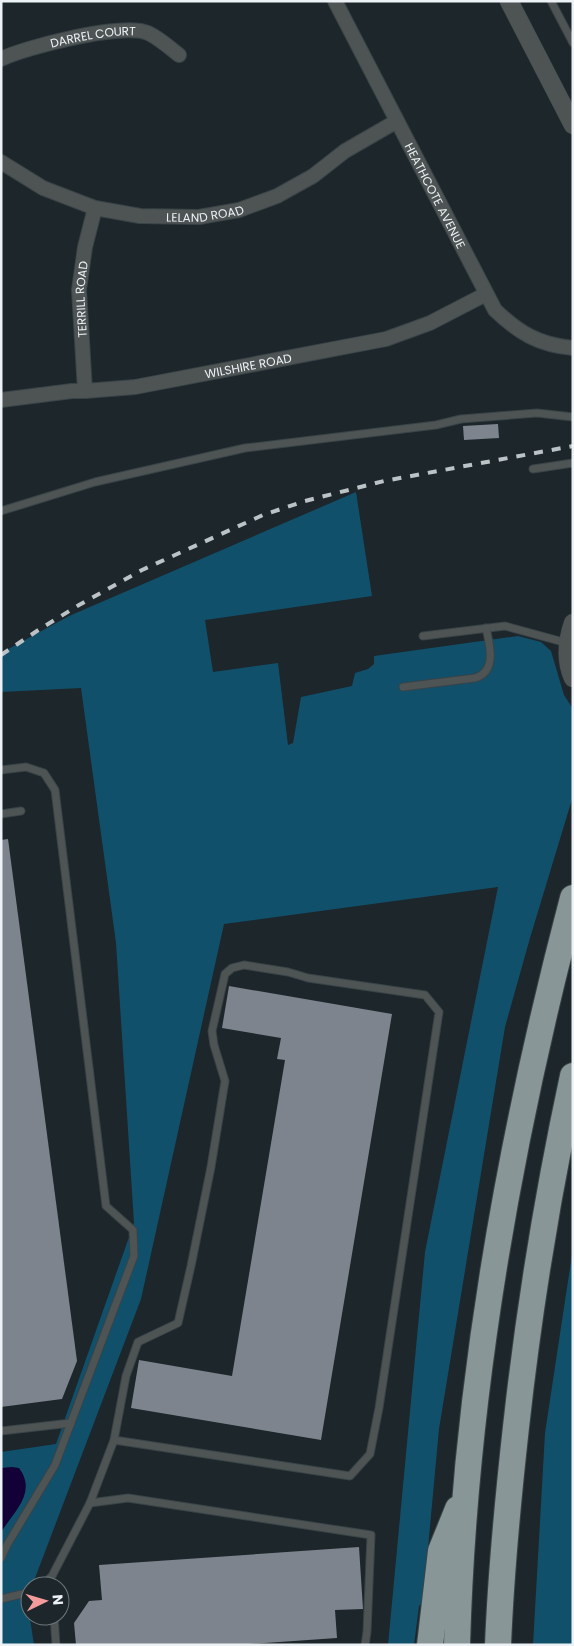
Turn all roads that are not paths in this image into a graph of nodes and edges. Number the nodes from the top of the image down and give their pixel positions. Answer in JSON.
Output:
{"nodes":[{"id":1,"x":334,"y":1,"type":"edge"},
{"id":2,"x":509,"y":1,"type":"edge"},
{"id":3,"x":551,"y":1,"type":"edge"},
{"id":4,"x":573,"y":43,"type":"edge"},
{"id":5,"x":179,"y":55,"type":"dead end"},
{"id":6,"x":1,"y":59,"type":"edge"},
{"id":7,"x":397,"y":121,"type":"junction"},
{"id":8,"x":573,"y":126,"type":"edge"},
{"id":9,"x":1,"y":162,"type":"edge"},
{"id":10,"x":95,"y":208,"type":"junction"},
{"id":11,"x":486,"y":294,"type":"junction"},
{"id":12,"x":573,"y":348,"type":"edge"},
{"id":13,"x":85,"y":391,"type":"junction"},
{"id":14,"x":1,"y":400,"type":"edge"},
{"id":15,"x":573,"y":418,"type":"edge"},
{"id":16,"x":573,"y":463,"type":"edge"},
{"id":17,"x":533,"y":470,"type":"dead end"},
{"id":18,"x":1,"y":511,"type":"edge"},
{"id":19,"x":573,"y":623,"type":"edge"},
{"id":20,"x":486,"y":628,"type":"junction"},
{"id":21,"x":422,"y":636,"type":"dead end"},
{"id":22,"x":568,"y":643,"type":"junction"},
{"id":23,"x":573,"y":678,"type":"edge"},
{"id":24,"x":403,"y":687,"type":"dead end"},
{"id":25,"x":1,"y":770,"type":"edge"},
{"id":26,"x":21,"y":811,"type":"dead end"},
{"id":27,"x":1,"y":814,"type":"edge"},
{"id":28,"x":573,"y":898,"type":"edge"},
{"id":29,"x":573,"y":1076,"type":"edge"},
{"id":30,"x":70,"y":1423,"type":"junction"},
{"id":31,"x":1,"y":1431,"type":"edge"},
{"id":32,"x":114,"y":1440,"type":"junction"},
{"id":33,"x":467,"y":1485,"type":"junction"},
{"id":34,"x":90,"y":1503,"type":"junction"},
{"id":35,"x":1,"y":1558,"type":"edge"},
{"id":36,"x":52,"y":1576,"type":"edge"},
{"id":37,"x":20,"y":1594,"type":"edge"},
{"id":38,"x":1,"y":1599,"type":"edge"},
{"id":39,"x":55,"y":1626,"type":"edge"},
{"id":40,"x":56,"y":1645,"type":"edge"},
{"id":41,"x":365,"y":1645,"type":"edge"},
{"id":42,"x":430,"y":1645,"type":"edge"},
{"id":43,"x":457,"y":1645,"type":"edge"},
{"id":44,"x":498,"y":1645,"type":"edge"}],
"edges":[{"from":1,"to":7,"type":"street","name":"HEATHCOTE AVENUE"},
{"from":2,"to":8,"type":"street"},
{"from":3,"to":4,"type":"lane"},
{"from":5,"to":6,"type":"street","name":"DARREL COURT"},
{"from":7,"to":10,"type":"street","name":"LELAND ROAD"},
{"from":7,"to":11,"type":"street","name":"HEATHCOTE AVENUE"},
{"from":9,"to":10,"type":"street","name":"LELAND ROAD"},
{"from":10,"to":13,"type":"street","name":"TERRILL ROAD"},
{"from":11,"to":12,"type":"street","name":"HEATHCOTE AVENUE"},
{"from":11,"to":13,"type":"street","name":"WILSHIRE ROAD"},
{"from":13,"to":14,"type":"street","name":"WILSHIRE ROAD"},
{"from":15,"to":18,"type":"lane"},
{"from":16,"to":17,"type":"lane"},
{"from":19,"to":22,"type":"street"},
{"from":20,"to":21,"type":"lane"},
{"from":20,"to":22,"type":"lane"},
{"from":20,"to":24,"type":"lane"},
{"from":22,"to":23,"type":"street"},
{"from":25,"to":30,"type":"lane"},
{"from":26,"to":27,"type":"lane"},
{"from":28,"to":33,"type":"highway"},
{"from":29,"to":44,"type":"highway"},
{"from":30,"to":31,"type":"lane"},
{"from":30,"to":35,"type":"lane"},
{"from":32,"to":32,"type":"lane"},
{"from":32,"to":34,"type":"lane"},
{"from":33,"to":42,"type":"highway"},
{"from":33,"to":43,"type":"highway"},
{"from":34,"to":36,"type":"lane"},
{"from":34,"to":41,"type":"lane"},
{"from":37,"to":38,"type":"lane"},
{"from":39,"to":40,"type":"lane"}]}
